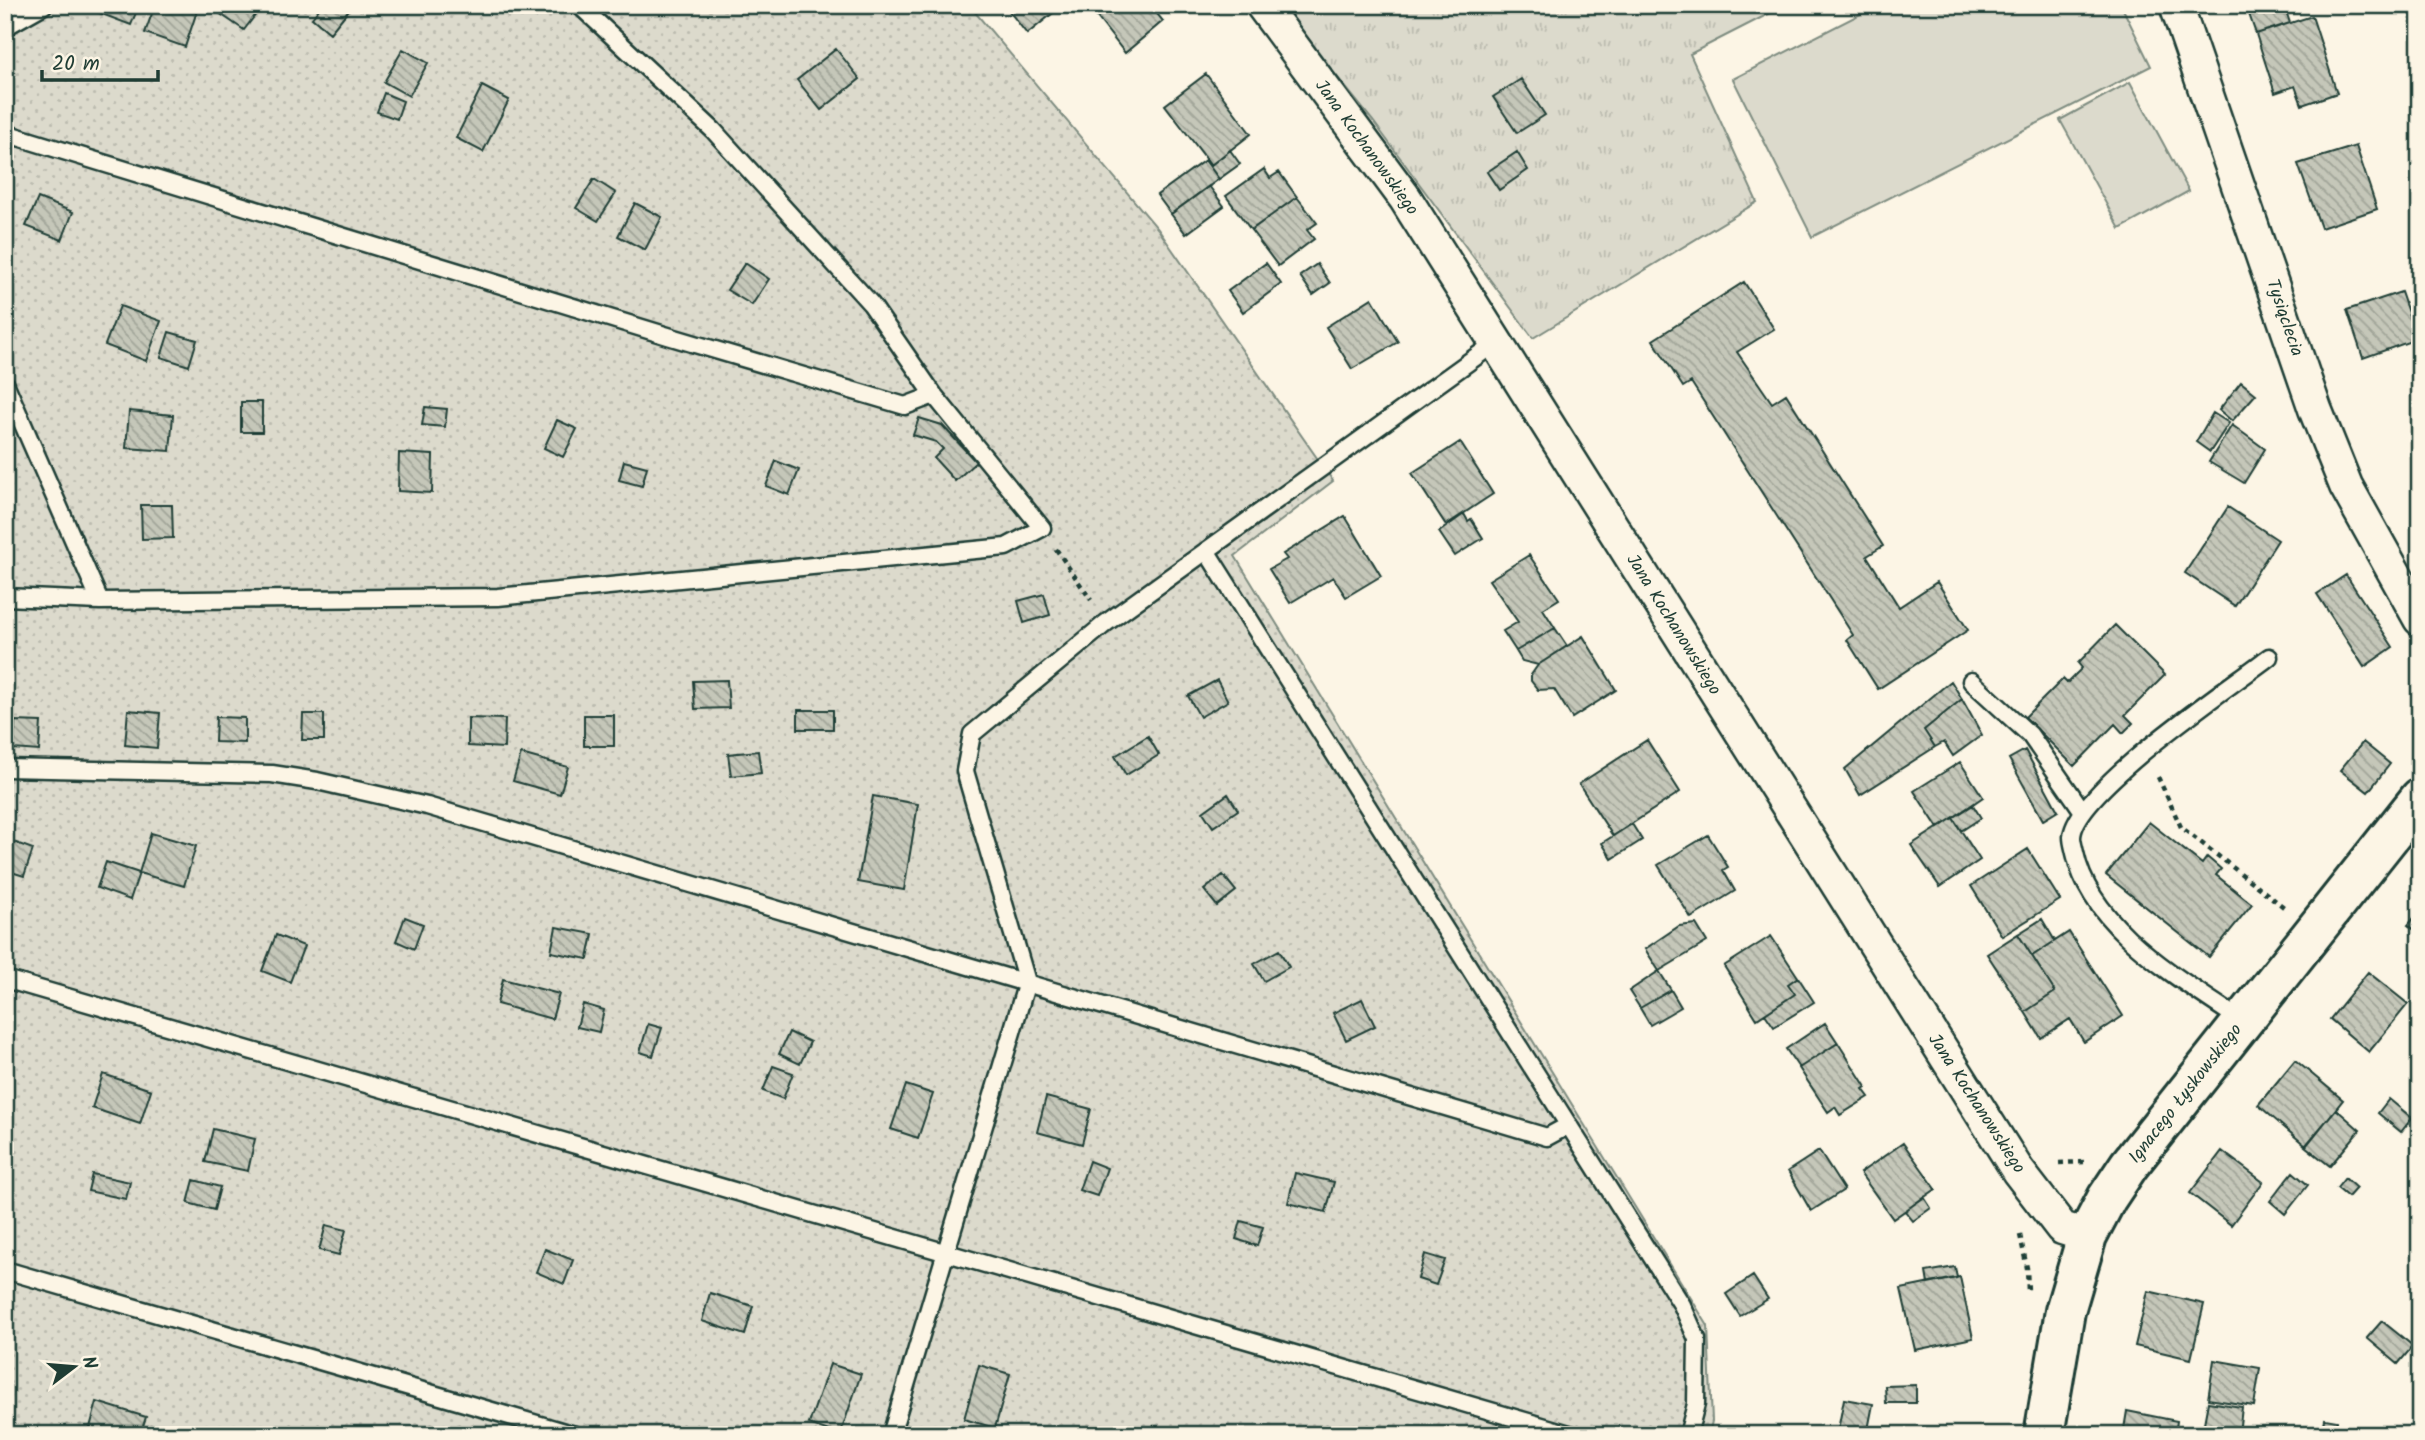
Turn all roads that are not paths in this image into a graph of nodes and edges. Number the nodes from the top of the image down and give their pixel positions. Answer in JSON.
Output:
{"nodes":[{"id":1,"x":44,"y":5,"type":"edge"},
{"id":2,"x":579,"y":5,"type":"edge"},
{"id":3,"x":1262,"y":5,"type":"edge"},
{"id":4,"x":2176,"y":5,"type":"edge"},
{"id":5,"x":5,"y":26,"type":"edge"},
{"id":6,"x":5,"y":133,"type":"edge"},
{"id":7,"x":1495,"y":343,"type":"junction"},
{"id":8,"x":5,"y":383,"type":"edge"},
{"id":9,"x":934,"y":395,"type":"junction"},
{"id":10,"x":1207,"y":552,"type":"junction"},
{"id":11,"x":5,"y":597,"type":"edge"},
{"id":12,"x":100,"y":601,"type":"junction"},
{"id":13,"x":2420,"y":619,"type":"edge"},
{"id":14,"x":2269,"y":657,"type":"dead end"},
{"id":15,"x":1970,"y":681,"type":"dead end"},
{"id":16,"x":5,"y":768,"type":"edge"},
{"id":17,"x":2420,"y":798,"type":"edge"},
{"id":18,"x":2082,"y":810,"type":"junction"},
{"id":19,"x":5,"y":979,"type":"edge"},
{"id":20,"x":1027,"y":982,"type":"junction"},
{"id":21,"x":2243,"y":1022,"type":"junction"},
{"id":22,"x":1569,"y":1125,"type":"junction"},
{"id":23,"x":2087,"y":1236,"type":"junction"},
{"id":24,"x":944,"y":1252,"type":"junction"},
{"id":25,"x":5,"y":1270,"type":"edge"},
{"id":26,"x":575,"y":1435,"type":"edge"},
{"id":27,"x":891,"y":1435,"type":"edge"},
{"id":28,"x":1573,"y":1435,"type":"edge"},
{"id":29,"x":1688,"y":1435,"type":"edge"},
{"id":30,"x":2044,"y":1435,"type":"edge"}],
"edges":[{"from":1,"to":5,"type":"lane"},
{"from":2,"to":9,"type":"lane"},
{"from":3,"to":7,"type":"street","name":"Jana Kochanowskiego"},
{"from":4,"to":13,"type":"street","name":"Tysiąclecia"},
{"from":6,"to":9,"type":"lane"},
{"from":7,"to":10,"type":"lane"},
{"from":7,"to":23,"type":"street","name":"Jana Kochanowskiego"},
{"from":8,"to":12,"type":"lane"},
{"from":9,"to":12,"type":"lane"},
{"from":10,"to":20,"type":"lane"},
{"from":10,"to":22,"type":"lane"},
{"from":11,"to":12,"type":"lane"},
{"from":14,"to":18,"type":"lane"},
{"from":15,"to":18,"type":"lane"},
{"from":16,"to":20,"type":"lane"},
{"from":17,"to":21,"type":"street","name":"Ignacego Łyskowskiego"},
{"from":18,"to":21,"type":"lane"},
{"from":19,"to":24,"type":"lane"},
{"from":20,"to":22,"type":"lane"},
{"from":20,"to":24,"type":"lane"},
{"from":21,"to":23,"type":"street","name":"Ignacego Łyskowskiego"},
{"from":22,"to":29,"type":"lane"},
{"from":23,"to":30,"type":"street","name":"Ignacego Łyskowskiego"},
{"from":24,"to":27,"type":"lane"},
{"from":24,"to":28,"type":"lane"},
{"from":25,"to":26,"type":"lane"}]}
